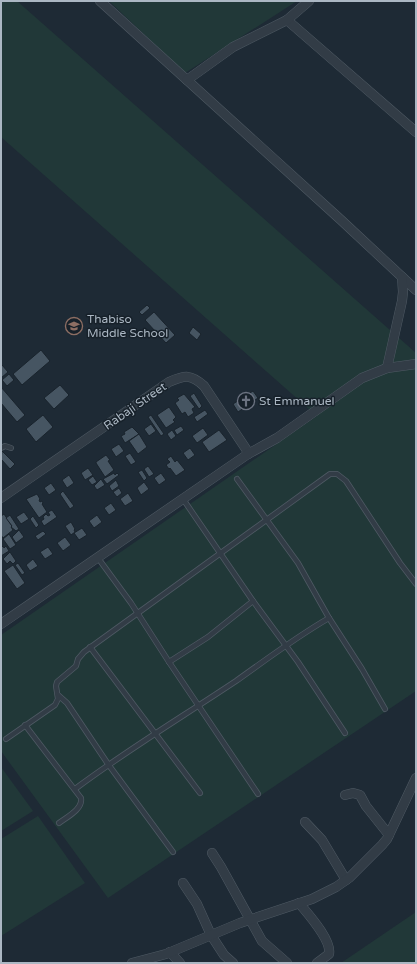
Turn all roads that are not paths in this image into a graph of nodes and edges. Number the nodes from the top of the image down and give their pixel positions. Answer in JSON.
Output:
{"nodes":[{"id":1,"x":100,"y":1,"type":"edge"},
{"id":2,"x":309,"y":1,"type":"edge"},
{"id":3,"x":287,"y":20,"type":"junction"},
{"id":4,"x":187,"y":80,"type":"junction"},
{"id":5,"x":416,"y":132,"type":"edge"},
{"id":6,"x":402,"y":277,"type":"junction"},
{"id":7,"x":416,"y":290,"type":"edge"},
{"id":8,"x":416,"y":364,"type":"edge"},
{"id":9,"x":387,"y":368,"type":"junction"},
{"id":10,"x":1,"y":448,"type":"edge"},
{"id":11,"x":11,"y":448,"type":"dead end"},
{"id":12,"x":248,"y":454,"type":"junction"},
{"id":13,"x":237,"y":478,"type":"dead end"},
{"id":14,"x":1,"y":498,"type":"edge"},
{"id":15,"x":183,"y":499,"type":"junction"},
{"id":16,"x":267,"y":520,"type":"junction"},
{"id":17,"x":219,"y":554,"type":"junction"},
{"id":18,"x":98,"y":558,"type":"junction"},
{"id":19,"x":416,"y":584,"type":"edge"},
{"id":20,"x":253,"y":601,"type":"junction"},
{"id":21,"x":138,"y":612,"type":"junction"},
{"id":22,"x":329,"y":618,"type":"junction"},
{"id":23,"x":1,"y":624,"type":"edge"},
{"id":24,"x":286,"y":645,"type":"junction"},
{"id":25,"x":90,"y":647,"type":"junction"},
{"id":26,"x":169,"y":662,"type":"junction"},
{"id":27,"x":58,"y":695,"type":"junction"},
{"id":28,"x":198,"y":705,"type":"junction"},
{"id":29,"x":385,"y":709,"type":"dead end"},
{"id":30,"x":25,"y":725,"type":"junction"},
{"id":31,"x":154,"y":733,"type":"junction"},
{"id":32,"x":345,"y":733,"type":"dead end"},
{"id":33,"x":6,"y":739,"type":"dead end"},
{"id":34,"x":108,"y":764,"type":"junction"},
{"id":35,"x":416,"y":778,"type":"edge"},
{"id":36,"x":75,"y":788,"type":"junction"},
{"id":37,"x":200,"y":793,"type":"dead end"},
{"id":38,"x":258,"y":794,"type":"dead end"},
{"id":39,"x":344,"y":795,"type":"dead end"},
{"id":40,"x":304,"y":822,"type":"dead end"},
{"id":41,"x":59,"y":823,"type":"dead end"},
{"id":42,"x":389,"y":835,"type":"junction"},
{"id":43,"x":173,"y":852,"type":"dead end"},
{"id":44,"x":212,"y":853,"type":"dead end"},
{"id":45,"x":346,"y":880,"type":"junction"},
{"id":46,"x":183,"y":884,"type":"dead end"},
{"id":47,"x":299,"y":903,"type":"junction"},
{"id":48,"x":250,"y":920,"type":"junction"},
{"id":49,"x":211,"y":935,"type":"junction"},
{"id":50,"x":170,"y":952,"type":"junction"},
{"id":51,"x":137,"y":962,"type":"edge"},
{"id":52,"x":180,"y":963,"type":"edge"},
{"id":53,"x":232,"y":963,"type":"edge"},
{"id":54,"x":287,"y":963,"type":"edge"},
{"id":55,"x":317,"y":963,"type":"edge"}],
"edges":[{"from":1,"to":4,"type":"street"},
{"from":2,"to":3,"type":"street"},
{"from":3,"to":4,"type":"street"},
{"from":3,"to":5,"type":"street"},
{"from":4,"to":6,"type":"street"},
{"from":6,"to":7,"type":"street"},
{"from":6,"to":9,"type":"street"},
{"from":8,"to":9,"type":"street"},
{"from":9,"to":12,"type":"street"},
{"from":10,"to":11,"type":"lane"},
{"from":12,"to":14,"type":"street","name":"Rabaji Street"},
{"from":12,"to":15,"type":"street"},
{"from":13,"to":16,"type":"lane"},
{"from":15,"to":17,"type":"lane"},
{"from":15,"to":18,"type":"street"},
{"from":16,"to":17,"type":"lane"},
{"from":16,"to":19,"type":"lane"},
{"from":16,"to":22,"type":"lane"},
{"from":17,"to":20,"type":"lane"},
{"from":17,"to":21,"type":"lane"},
{"from":18,"to":21,"type":"lane"},
{"from":18,"to":23,"type":"street"},
{"from":20,"to":24,"type":"lane"},
{"from":20,"to":26,"type":"lane"},
{"from":21,"to":25,"type":"lane"},
{"from":21,"to":26,"type":"lane"},
{"from":22,"to":24,"type":"lane"},
{"from":22,"to":29,"type":"lane"},
{"from":24,"to":28,"type":"lane"},
{"from":24,"to":32,"type":"lane"},
{"from":25,"to":27,"type":"lane"},
{"from":25,"to":31,"type":"lane"},
{"from":26,"to":28,"type":"lane"},
{"from":27,"to":30,"type":"lane"},
{"from":27,"to":34,"type":"lane"},
{"from":28,"to":31,"type":"lane"},
{"from":28,"to":38,"type":"lane"},
{"from":30,"to":33,"type":"lane"},
{"from":30,"to":36,"type":"lane"},
{"from":31,"to":34,"type":"lane"},
{"from":31,"to":37,"type":"lane"},
{"from":34,"to":36,"type":"lane"},
{"from":34,"to":43,"type":"lane"},
{"from":35,"to":42,"type":"street"},
{"from":36,"to":41,"type":"lane"},
{"from":39,"to":42,"type":"street"},
{"from":40,"to":45,"type":"street"},
{"from":42,"to":45,"type":"street"},
{"from":44,"to":48,"type":"street"},
{"from":45,"to":47,"type":"street"},
{"from":46,"to":49,"type":"street"},
{"from":47,"to":48,"type":"street"},
{"from":47,"to":55,"type":"street"},
{"from":48,"to":49,"type":"street"},
{"from":48,"to":54,"type":"street"},
{"from":49,"to":50,"type":"street"},
{"from":49,"to":53,"type":"street"},
{"from":50,"to":51,"type":"street"},
{"from":50,"to":52,"type":"street"}]}
